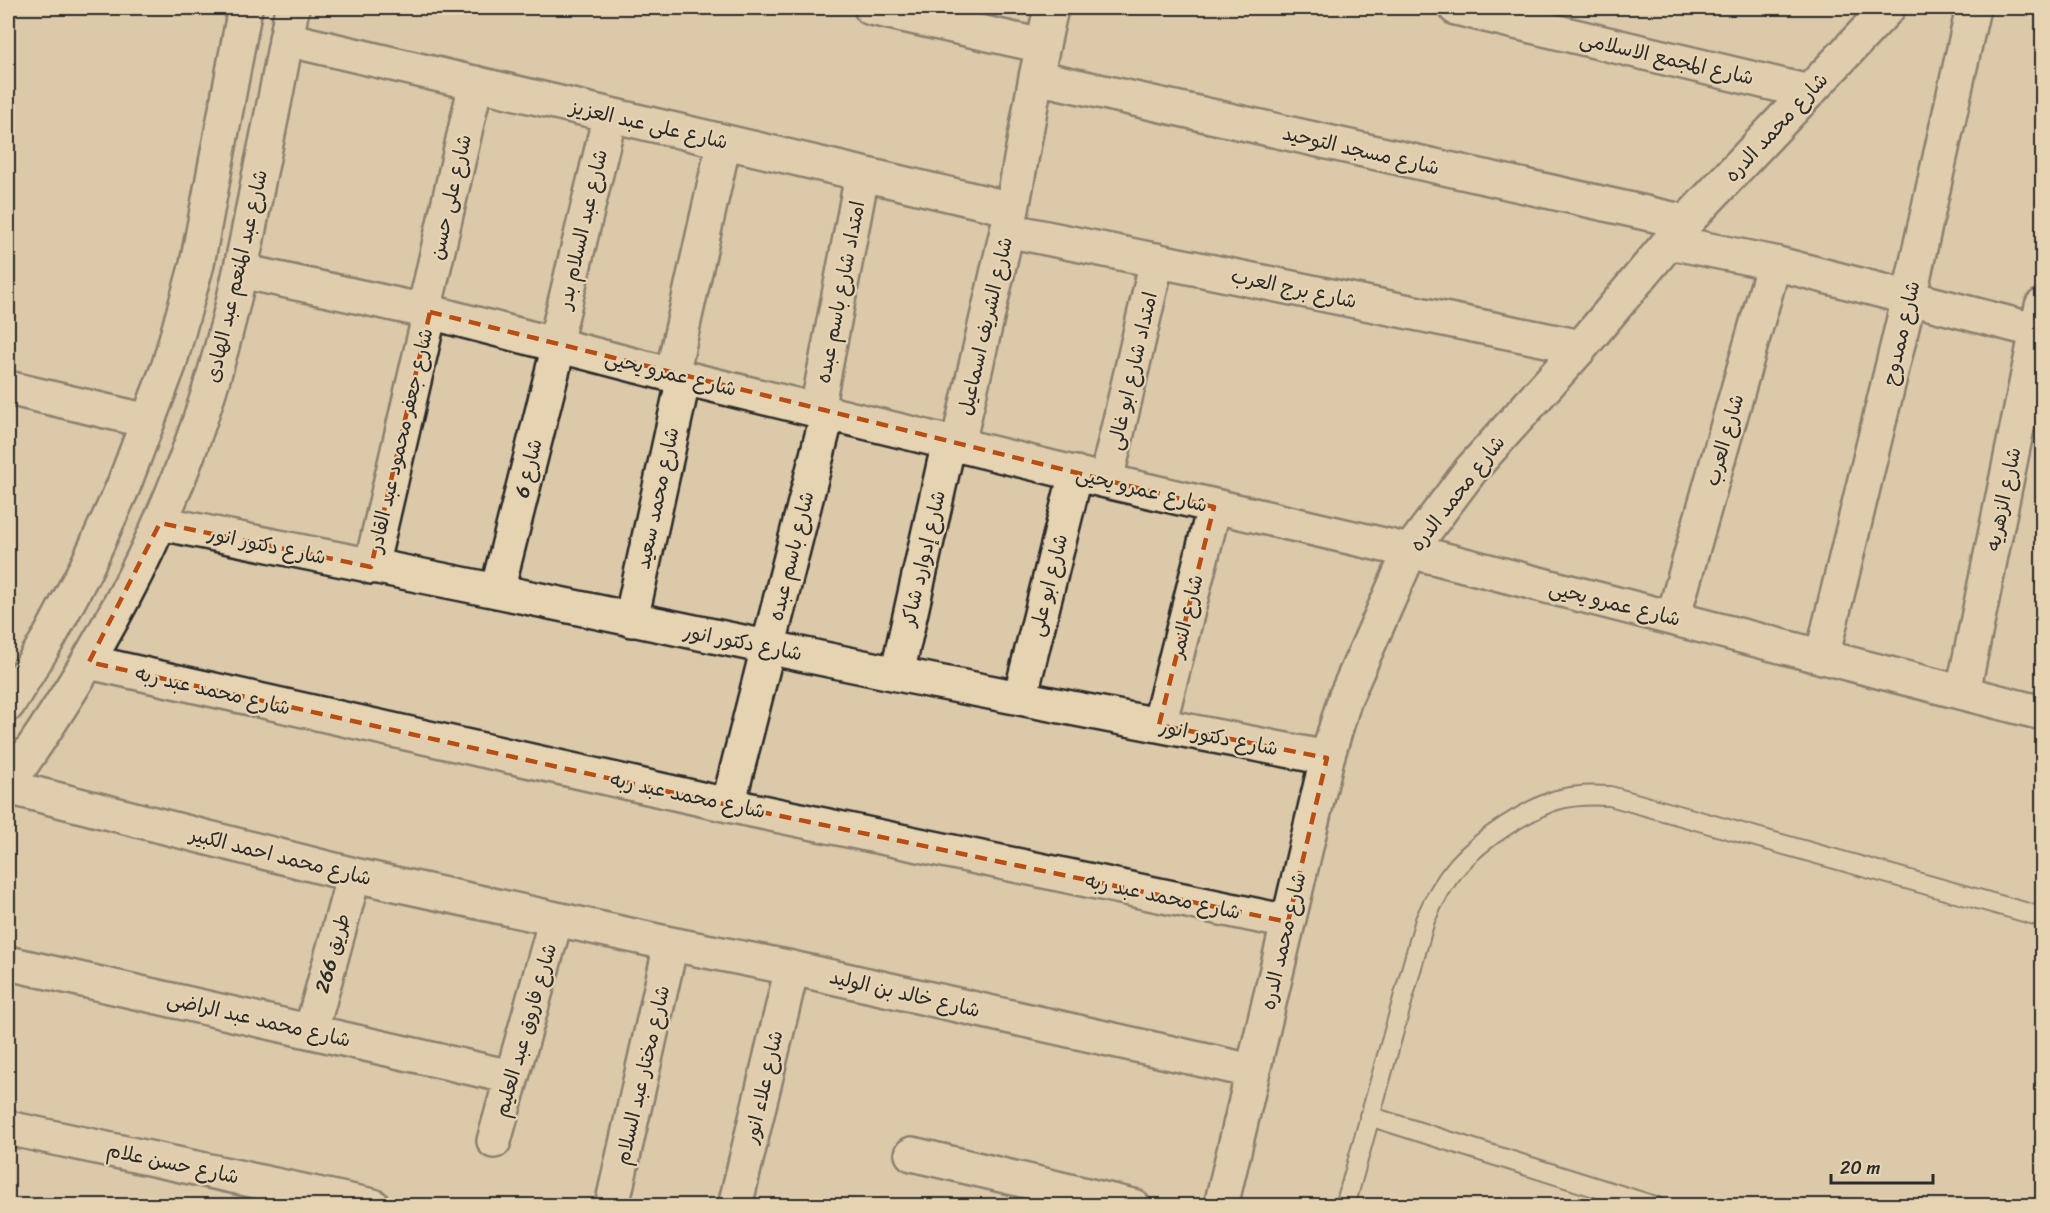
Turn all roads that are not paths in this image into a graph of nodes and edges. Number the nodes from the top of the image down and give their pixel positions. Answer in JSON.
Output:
{"nodes":[{"id":1,"x":245,"y":8,"type":"edge"},
{"id":2,"x":292,"y":8,"type":"edge"},
{"id":3,"x":871,"y":8,"type":"edge"},
{"id":4,"x":1051,"y":8,"type":"edge"},
{"id":5,"x":1456,"y":8,"type":"edge"},
{"id":6,"x":1888,"y":8,"type":"edge"},
{"id":7,"x":1973,"y":8,"type":"edge"},
{"id":8,"x":286,"y":39,"type":"junction"},
{"id":9,"x":1039,"y":61,"type":"junction"},
{"id":10,"x":476,"y":83,"type":"junction"},
{"id":11,"x":1809,"y":92,"type":"junction"},
{"id":12,"x":610,"y":115,"type":"junction"},
{"id":13,"x":724,"y":142,"type":"junction"},
{"id":14,"x":862,"y":175,"type":"junction"},
{"id":15,"x":1009,"y":219,"type":"junction"},
{"id":16,"x":1678,"y":232,"type":"junction"},
{"id":17,"x":1157,"y":260,"type":"junction"},
{"id":18,"x":1774,"y":263,"type":"junction"},
{"id":19,"x":241,"y":271,"type":"junction"},
{"id":20,"x":1909,"y":298,"type":"junction"},
{"id":21,"x":427,"y":312,"type":"junction"},
{"id":22,"x":2041,"y":323,"type":"edge"},
{"id":23,"x":557,"y":345,"type":"junction"},
{"id":24,"x":1581,"y":347,"type":"junction"},
{"id":25,"x":678,"y":376,"type":"junction"},
{"id":26,"x":8,"y":388,"type":"edge"},
{"id":27,"x":822,"y":411,"type":"junction"},
{"id":28,"x":148,"y":422,"type":"junction"},
{"id":29,"x":954,"y":443,"type":"junction"},
{"id":30,"x":1091,"y":477,"type":"junction"},
{"id":31,"x":1214,"y":507,"type":"junction"},
{"id":32,"x":160,"y":523,"type":"junction"},
{"id":33,"x":1410,"y":551,"type":"junction"},
{"id":34,"x":370,"y":567,"type":"junction"},
{"id":35,"x":497,"y":591,"type":"junction"},
{"id":36,"x":1673,"y":618,"type":"junction"},
{"id":37,"x":631,"y":620,"type":"junction"},
{"id":38,"x":768,"y":647,"type":"junction"},
{"id":39,"x":1822,"y":657,"type":"junction"},
{"id":40,"x":89,"y":662,"type":"junction"},
{"id":41,"x":897,"y":674,"type":"junction"},
{"id":42,"x":1963,"y":693,"type":"junction"},
{"id":43,"x":1020,"y":698,"type":"junction"},
{"id":44,"x":8,"y":704,"type":"edge"},
{"id":45,"x":2043,"y":713,"type":"edge"},
{"id":46,"x":1159,"y":725,"type":"junction"},
{"id":47,"x":1327,"y":758,"type":"junction"},
{"id":48,"x":8,"y":785,"type":"edge"},
{"id":49,"x":728,"y":804,"type":"junction"},
{"id":50,"x":354,"y":875,"type":"junction"},
{"id":51,"x":2043,"y":917,"type":"edge"},
{"id":52,"x":556,"y":919,"type":"junction"},
{"id":53,"x":1288,"y":922,"type":"junction"},
{"id":54,"x":671,"y":944,"type":"junction"},
{"id":55,"x":8,"y":963,"type":"edge"},
{"id":56,"x":792,"y":968,"type":"junction"},
{"id":57,"x":310,"y":1031,"type":"junction"},
{"id":58,"x":1252,"y":1071,"type":"junction"},
{"id":59,"x":511,"y":1077,"type":"junction"},
{"id":60,"x":1369,"y":1116,"type":"junction"},
{"id":61,"x":8,"y":1128,"type":"edge"},
{"id":62,"x":494,"y":1141,"type":"dead end"},
{"id":63,"x":912,"y":1154,"type":"dead end"},
{"id":64,"x":373,"y":1206,"type":"edge"},
{"id":65,"x":612,"y":1206,"type":"edge"},
{"id":66,"x":735,"y":1206,"type":"edge"},
{"id":67,"x":1133,"y":1206,"type":"edge"},
{"id":68,"x":1221,"y":1206,"type":"edge"},
{"id":69,"x":1345,"y":1206,"type":"edge"},
{"id":70,"x":1655,"y":1206,"type":"edge"}],
"edges":[{"from":1,"to":28,"type":"street","name":"شارع عبد المنعم عبد الهادى"},
{"from":2,"to":8,"type":"street","name":"شارع عبد المنعم عبد الهادى"},
{"from":3,"to":9,"type":"street","name":"شارع مسجد التوحيد"},
{"from":4,"to":9,"type":"street","name":"شارع الشريف اسماعيل"},
{"from":5,"to":11,"type":"street","name":"شارع المجمع الاسلامى"},
{"from":6,"to":11,"type":"street","name":"شارع محمد الدره"},
{"from":7,"to":20,"type":"street","name":"شارع ممدوح"},
{"from":8,"to":10,"type":"street","name":"شارع على عبد العزيز"},
{"from":8,"to":19,"type":"street","name":"شارع عبد المنعم عبد الهادى"},
{"from":9,"to":15,"type":"street","name":"شارع الشريف اسماعيل"},
{"from":9,"to":16,"type":"street","name":"شارع مسجد التوحيد"},
{"from":10,"to":12,"type":"street","name":"شارع على عبد العزيز"},
{"from":10,"to":21,"type":"street","name":"شارع على حسن"},
{"from":11,"to":16,"type":"street","name":"شارع محمد الدره"},
{"from":12,"to":13,"type":"street","name":"شارع على عبد العزيز"},
{"from":12,"to":23,"type":"street","name":"شارع عبد السلام بدر"},
{"from":13,"to":14,"type":"street","name":"شارع على عبد العزيز"},
{"from":13,"to":25,"type":"street","name":"شارع محمد سعيد"},
{"from":14,"to":15,"type":"street","name":"شارع على عبد العزيز"},
{"from":14,"to":27,"type":"street","name":"امتداد شارع باسم عبده"},
{"from":15,"to":17,"type":"street","name":"شارع برج العرب"},
{"from":15,"to":29,"type":"street","name":"شارع الشريف اسماعيل"},
{"from":16,"to":18,"type":"street","name":"شارع مسجد التوحيد"},
{"from":16,"to":24,"type":"street","name":"شارع محمد الدره"},
{"from":17,"to":24,"type":"street","name":"شارع برج العرب"},
{"from":17,"to":30,"type":"street","name":"امتداد شارع ابو غالى"},
{"from":18,"to":20,"type":"street","name":"شارع مسجد التوحيد"},
{"from":18,"to":36,"type":"street","name":"شارع العرب"},
{"from":19,"to":21,"type":"street","name":"شارع عمرو يحيى"},
{"from":19,"to":32,"type":"street","name":"شارع عبد المنعم عبد الهادى"},
{"from":20,"to":22,"type":"street","name":"شارع مسجد التوحيد"},
{"from":20,"to":39,"type":"street","name":"شارع ممدوح"},
{"from":21,"to":23,"type":"street","name":"شارع عمرو يحيى"},
{"from":21,"to":34,"type":"street","name":"شارع جعفر محمود عبد القادر"},
{"from":22,"to":42,"type":"street","name":"شارع الزهريه"},
{"from":23,"to":25,"type":"street","name":"شارع عمرو يحيى"},
{"from":23,"to":35,"type":"street","name":"شارع 6"},
{"from":24,"to":33,"type":"street","name":"شارع محمد الدره"},
{"from":25,"to":27,"type":"street","name":"شارع عمرو يحيى"},
{"from":25,"to":37,"type":"street","name":"شارع محمد سعيد"},
{"from":26,"to":28,"type":"street"},
{"from":27,"to":29,"type":"street","name":"شارع عمرو يحيى"},
{"from":27,"to":38,"type":"street","name":"شارع باسم عبده"},
{"from":28,"to":44,"type":"street","name":"شارع عبد المنعم عبد الهادى"},
{"from":29,"to":30,"type":"street","name":"شارع عمرو يحيى"},
{"from":29,"to":41,"type":"street","name":"شارع إدوارد شاكر"},
{"from":30,"to":31,"type":"street","name":"شارع عمرو يحيى"},
{"from":30,"to":43,"type":"street","name":"شارع ابو على"},
{"from":31,"to":33,"type":"street","name":"شارع عمرو يحيى"},
{"from":31,"to":46,"type":"street","name":"شارع النمر"},
{"from":32,"to":34,"type":"street","name":"شارع دكتور انور"},
{"from":32,"to":40,"type":"street","name":"شارع عبد المنعم عبد الهادى"},
{"from":33,"to":36,"type":"street","name":"شارع عمرو يحيى"},
{"from":33,"to":47,"type":"street","name":"شارع محمد الدره"},
{"from":34,"to":35,"type":"street","name":"شارع دكتور انور"},
{"from":35,"to":37,"type":"street","name":"شارع دكتور انور"},
{"from":36,"to":39,"type":"street","name":"شارع عمرو يحيى"},
{"from":37,"to":38,"type":"street","name":"شارع دكتور انور"},
{"from":38,"to":41,"type":"street","name":"شارع دكتور انور"},
{"from":38,"to":49,"type":"street","name":"شارع باسم عبده"},
{"from":39,"to":42,"type":"street","name":"شارع عمرو يحيى"},
{"from":40,"to":48,"type":"street","name":"شارع عبد المنعم عبد الهادى"},
{"from":40,"to":49,"type":"street","name":"شارع محمد عبد ربه"},
{"from":41,"to":43,"type":"street","name":"شارع دكتور انور"},
{"from":42,"to":45,"type":"street","name":"شارع عمرو يحيى"},
{"from":43,"to":46,"type":"street","name":"شارع دكتور انور"},
{"from":46,"to":47,"type":"street","name":"شارع دكتور انور"},
{"from":47,"to":53,"type":"street","name":"شارع محمد الدره"},
{"from":48,"to":50,"type":"street","name":"شارع محمد احمد الكبير"},
{"from":49,"to":53,"type":"street","name":"شارع محمد عبد ربه"},
{"from":50,"to":52,"type":"street","name":"شارع محمد احمد الكبير"},
{"from":50,"to":57,"type":"street","name":"طريق 266"},
{"from":51,"to":60,"type":"lane"},
{"from":52,"to":54,"type":"street","name":"شارع خالد بن الوليد"},
{"from":52,"to":59,"type":"street","name":"شارع فاروق عبد العليم"},
{"from":53,"to":58,"type":"street","name":"شارع محمد الدره"},
{"from":54,"to":56,"type":"street","name":"شارع خالد بن الوليد"},
{"from":54,"to":65,"type":"street","name":"شارع مختار عبد السلام"},
{"from":55,"to":57,"type":"street","name":"شارع محمد عبد الراضى"},
{"from":56,"to":58,"type":"street","name":"شارع خالد بن الوليد"},
{"from":56,"to":66,"type":"street","name":"شارع علاء انور"},
{"from":57,"to":59,"type":"street","name":"شارع محمد عبد الراضى"},
{"from":58,"to":68,"type":"street","name":"شارع محمد الدره"},
{"from":59,"to":62,"type":"street","name":"شارع فاروق عبد العليم"},
{"from":60,"to":69,"type":"lane"},
{"from":60,"to":70,"type":"lane"},
{"from":61,"to":64,"type":"street","name":"شارع حسن علام"},
{"from":63,"to":67,"type":"street"}]}
